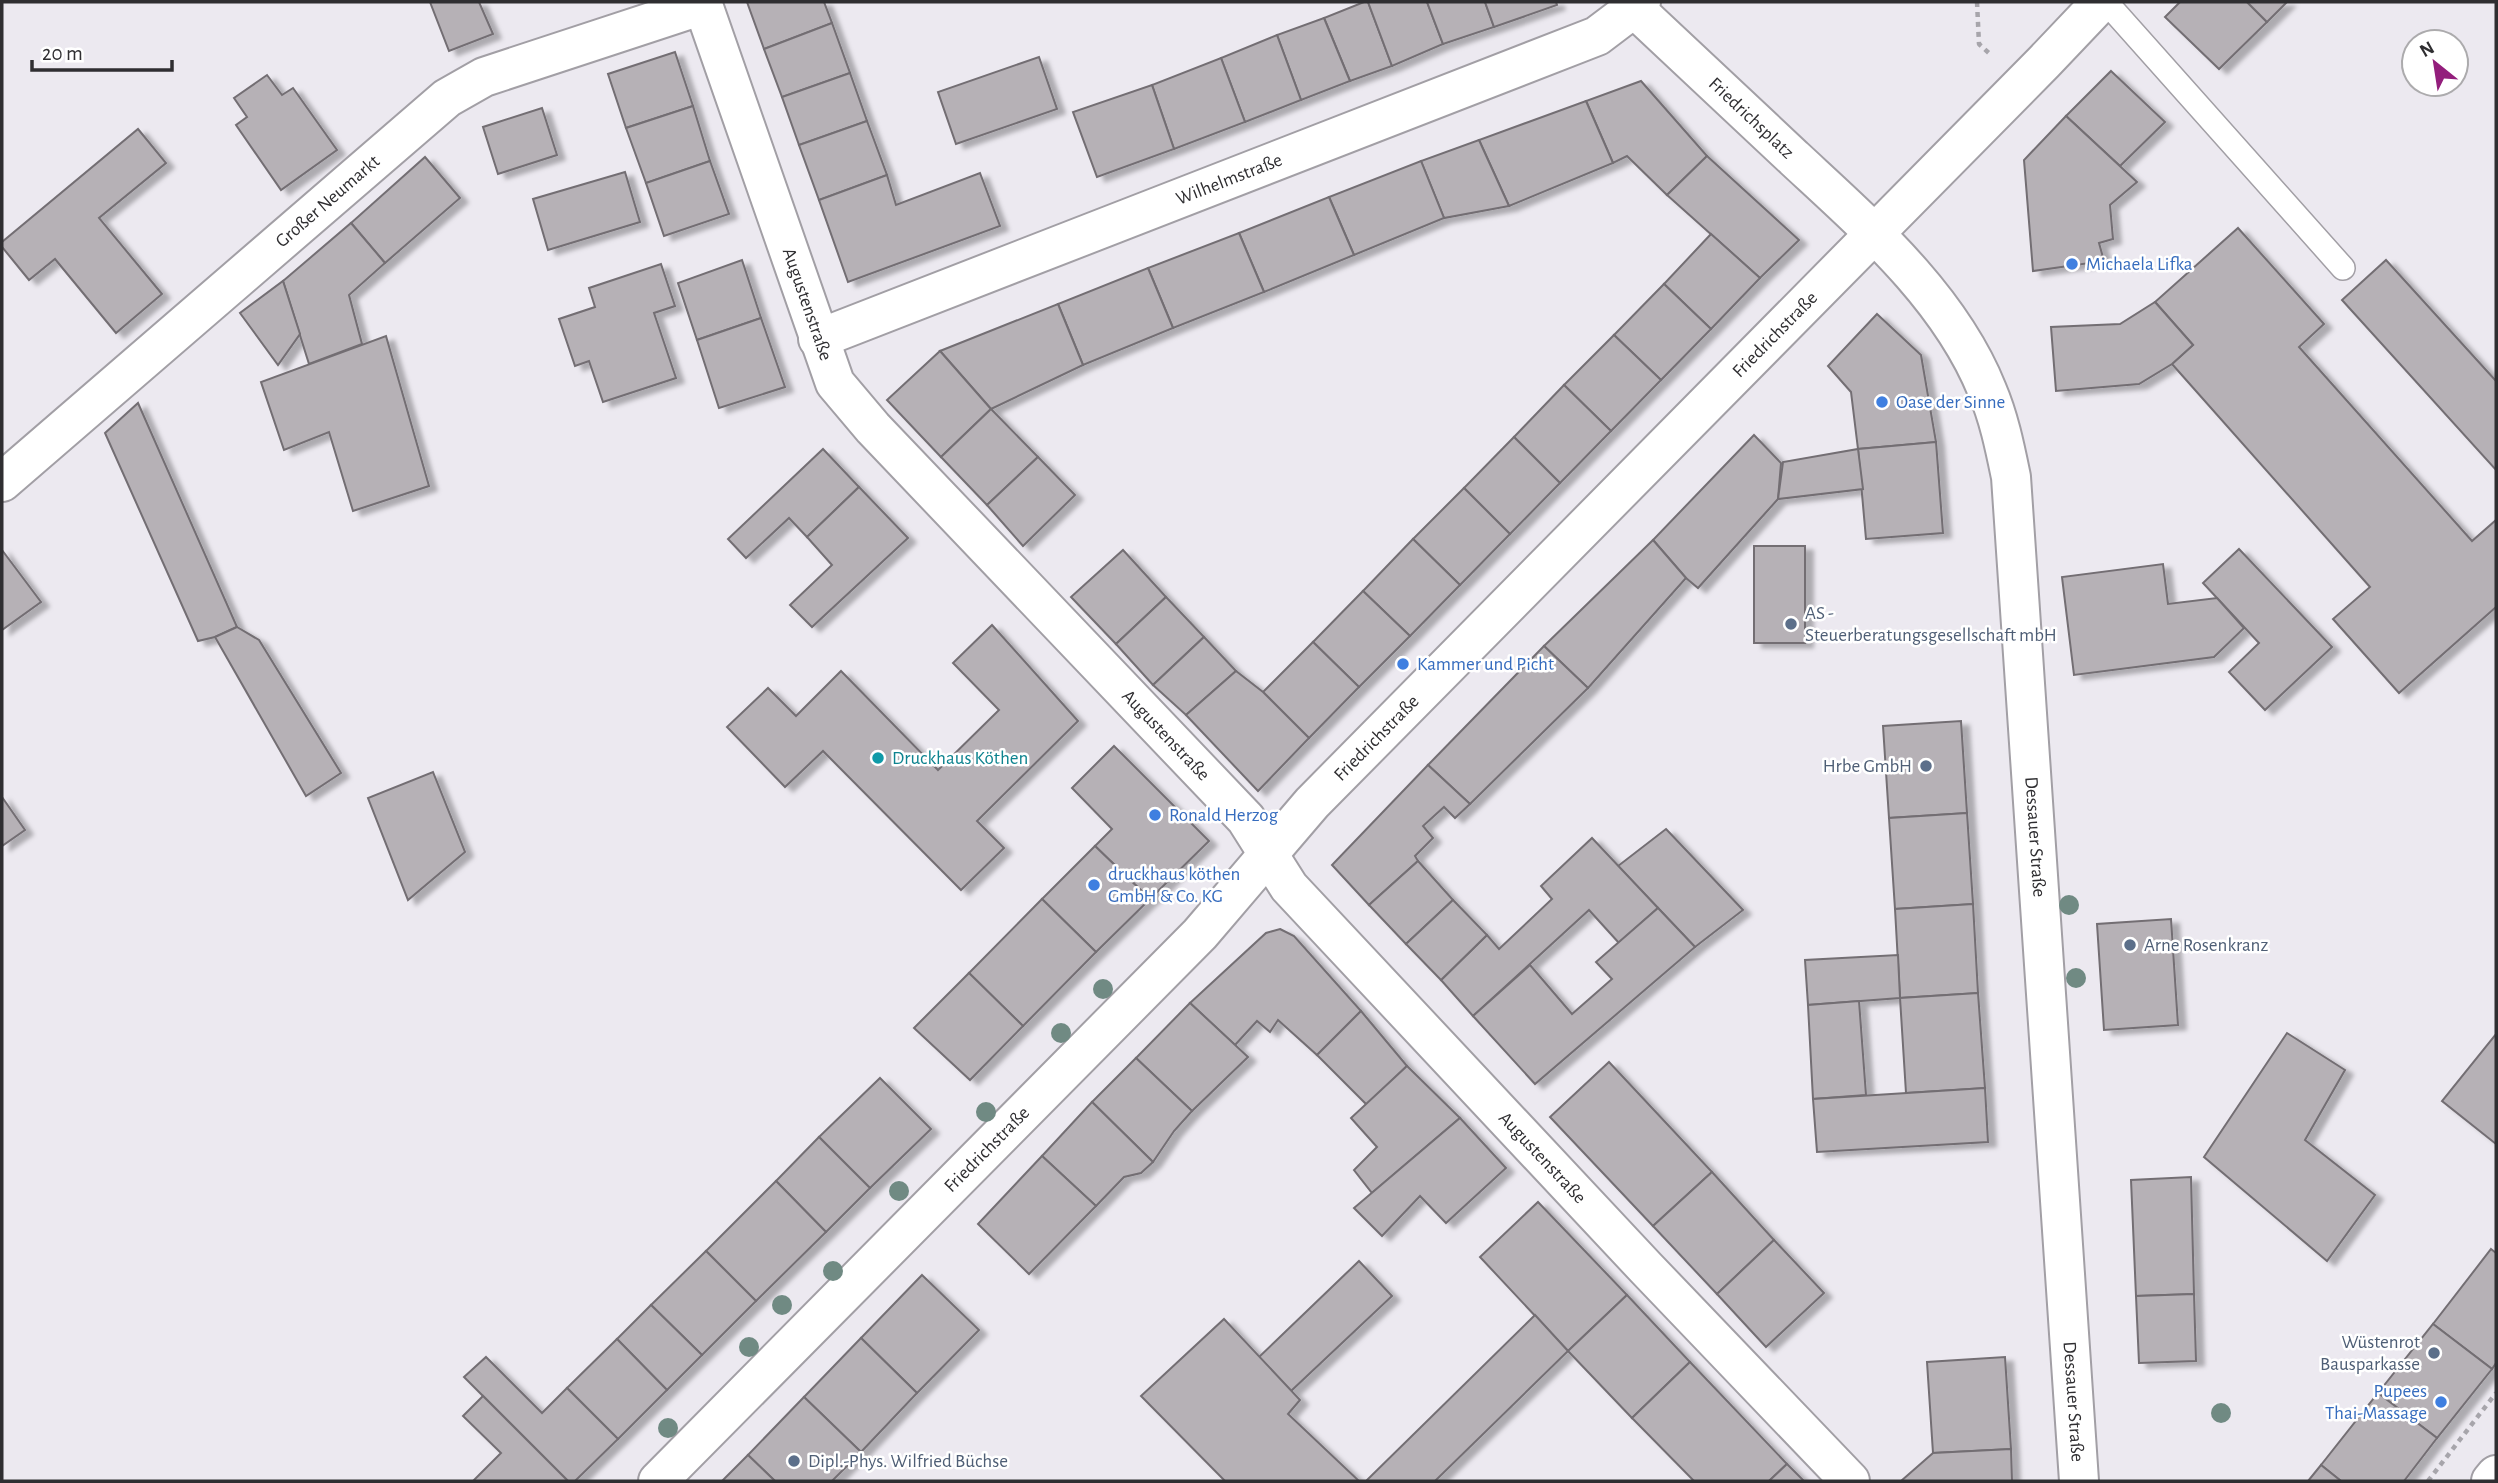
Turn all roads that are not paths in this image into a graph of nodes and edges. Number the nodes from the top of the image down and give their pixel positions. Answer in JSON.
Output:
{"nodes":[{"id":1,"x":2104,"y":2,"type":"edge"},
{"id":2,"x":703,"y":3,"type":"edge"},
{"id":3,"x":1638,"y":5,"type":"edge"},
{"id":4,"x":1873,"y":233,"type":"junction"},
{"id":5,"x":2343,"y":268,"type":"dead end"},
{"id":6,"x":818,"y":339,"type":"junction"},
{"id":7,"x":2,"y":482,"type":"edge"},
{"id":8,"x":1268,"y":854,"type":"junction"},
{"id":9,"x":2496,"y":1475,"type":"edge"},
{"id":10,"x":658,"y":1481,"type":"edge"},
{"id":11,"x":1850,"y":1481,"type":"edge"},
{"id":12,"x":2079,"y":1481,"type":"edge"},
{"id":13,"x":2491,"y":1481,"type":"edge"}],
"edges":[{"from":1,"to":4,"type":"street","name":"Friedrichstraße"},
{"from":1,"to":5,"type":"lane"},
{"from":2,"to":6,"type":"street","name":"Augustenstraße"},
{"from":2,"to":7,"type":"street","name":"Großer Neumarkt"},
{"from":3,"to":4,"type":"street","name":"Friedrichsplatz"},
{"from":3,"to":6,"type":"street","name":"Wilhelmstraße"},
{"from":4,"to":8,"type":"street","name":"Friedrichstraße"},
{"from":4,"to":12,"type":"street","name":"Dessauer Straße"},
{"from":6,"to":8,"type":"street","name":"Augustenstraße"},
{"from":8,"to":10,"type":"street","name":"Friedrichstraße"},
{"from":8,"to":11,"type":"street","name":"Augustenstraße"},
{"from":9,"to":13,"type":"street"}]}
